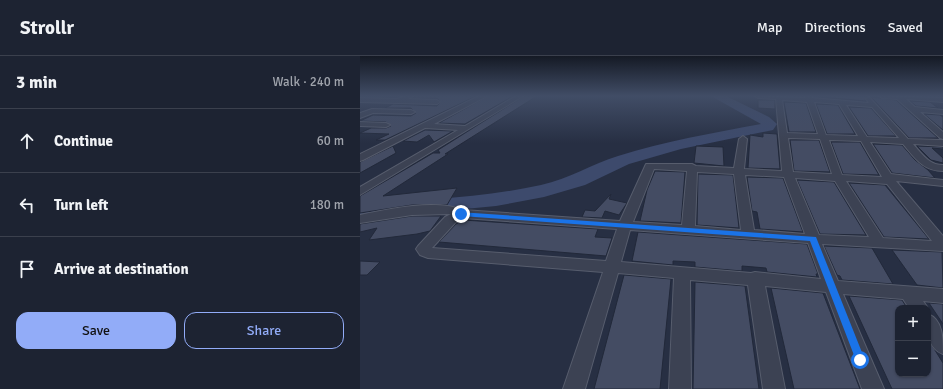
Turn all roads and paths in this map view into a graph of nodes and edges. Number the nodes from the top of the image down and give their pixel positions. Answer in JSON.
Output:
{"nodes":[{"id":1,"x":371,"y":112,"type":"edge"},
{"id":2,"x":393,"y":112,"type":"edge"},
{"id":3,"x":411,"y":112,"type":"dead end"},
{"id":4,"x":453,"y":112,"type":"edge"},
{"id":5,"x":494,"y":112,"type":"edge"},
{"id":6,"x":780,"y":112,"type":"edge"},
{"id":7,"x":814,"y":112,"type":"edge"},
{"id":8,"x":847,"y":112,"type":"edge"},
{"id":9,"x":880,"y":112,"type":"edge"},
{"id":10,"x":916,"y":112,"type":"edge"},
{"id":11,"x":360,"y":116,"type":"edge"},
{"id":12,"x":360,"y":124,"type":"edge"},
{"id":13,"x":386,"y":125,"type":"dead end"},
{"id":14,"x":424,"y":126,"type":"junction"},
{"id":15,"x":467,"y":128,"type":"junction"},
{"id":16,"x":783,"y":135,"type":"junction"},
{"id":17,"x":943,"y":136,"type":"edge"},
{"id":18,"x":824,"y":137,"type":"junction"},
{"id":19,"x":744,"y":139,"type":"dead end"},
{"id":20,"x":865,"y":139,"type":"junction"},
{"id":21,"x":906,"y":141,"type":"junction"},
{"id":22,"x":943,"y":143,"type":"edge"},
{"id":23,"x":360,"y":158,"type":"edge"},
{"id":24,"x":692,"y":167,"type":"junction"},
{"id":25,"x":943,"y":168,"type":"edge"},
{"id":26,"x":739,"y":171,"type":"junction"},
{"id":27,"x":788,"y":175,"type":"junction"},
{"id":28,"x":838,"y":177,"type":"junction"},
{"id":29,"x":889,"y":179,"type":"junction"},
{"id":30,"x":943,"y":183,"type":"edge"},
{"id":31,"x":365,"y":185,"type":"edge"},
{"id":32,"x":360,"y":192,"type":"edge"},
{"id":33,"x":461,"y":214,"type":"junction"},
{"id":34,"x":360,"y":219,"type":"edge"},
{"id":35,"x":625,"y":225,"type":"junction"},
{"id":36,"x":688,"y":230,"type":"junction"},
{"id":37,"x":748,"y":234,"type":"junction"},
{"id":38,"x":813,"y":239,"type":"junction"},
{"id":39,"x":879,"y":242,"type":"junction"},
{"id":40,"x":943,"y":245,"type":"edge"},
{"id":41,"x":612,"y":266,"type":"junction"},
{"id":42,"x":682,"y":272,"type":"junction"},
{"id":43,"x":755,"y":278,"type":"junction"},
{"id":44,"x":831,"y":285,"type":"junction"},
{"id":45,"x":908,"y":292,"type":"junction"},
{"id":46,"x":943,"y":296,"type":"edge"},
{"id":47,"x":917,"y":305,"type":"edge"},
{"id":48,"x":931,"y":327,"type":"edge"},
{"id":49,"x":943,"y":345,"type":"edge"},
{"id":50,"x":574,"y":389,"type":"edge"},
{"id":51,"x":680,"y":389,"type":"edge"},
{"id":52,"x":774,"y":389,"type":"edge"},
{"id":53,"x":873,"y":389,"type":"edge"}],
"edges":[{"from":1,"to":11,"type":"street"},
{"from":2,"to":3,"type":"street"},
{"from":4,"to":14,"type":"street"},
{"from":5,"to":15,"type":"street"},
{"from":6,"to":16,"type":"street"},
{"from":7,"to":18,"type":"street"},
{"from":8,"to":20,"type":"street"},
{"from":9,"to":21,"type":"street"},
{"from":10,"to":17,"type":"street"},
{"from":12,"to":13,"type":"street"},
{"from":14,"to":15,"type":"street"},
{"from":14,"to":23,"type":"street"},
{"from":15,"to":31,"type":"street"},
{"from":16,"to":18,"type":"street"},
{"from":16,"to":27,"type":"street"},
{"from":18,"to":20,"type":"street"},
{"from":18,"to":28,"type":"street"},
{"from":19,"to":26,"type":"street"},
{"from":20,"to":21,"type":"street"},
{"from":20,"to":29,"type":"street"},
{"from":21,"to":22,"type":"street"},
{"from":21,"to":25,"type":"street"},
{"from":24,"to":26,"type":"street"},
{"from":24,"to":35,"type":"street"},
{"from":24,"to":36,"type":"street"},
{"from":26,"to":27,"type":"street"},
{"from":26,"to":37,"type":"street"},
{"from":27,"to":28,"type":"street"},
{"from":27,"to":38,"type":"street"},
{"from":28,"to":29,"type":"street"},
{"from":28,"to":39,"type":"street"},
{"from":29,"to":30,"type":"street"},
{"from":29,"to":40,"type":"street"},
{"from":31,"to":32,"type":"street"},
{"from":33,"to":34,"type":"street"},
{"from":33,"to":35,"type":"street"},
{"from":33,"to":41,"type":"street"},
{"from":35,"to":36,"type":"street"},
{"from":35,"to":41,"type":"street"},
{"from":36,"to":37,"type":"street"},
{"from":37,"to":38,"type":"street"},
{"from":38,"to":39,"type":"street"},
{"from":38,"to":44,"type":"street"},
{"from":39,"to":40,"type":"street"},
{"from":41,"to":42,"type":"street"},
{"from":41,"to":50,"type":"street"},
{"from":42,"to":43,"type":"street"},
{"from":42,"to":51,"type":"street"},
{"from":43,"to":44,"type":"street"},
{"from":43,"to":52,"type":"street"},
{"from":44,"to":45,"type":"street"},
{"from":44,"to":53,"type":"street"},
{"from":45,"to":46,"type":"street"},
{"from":45,"to":47,"type":"street"},
{"from":48,"to":49,"type":"street"}]}
